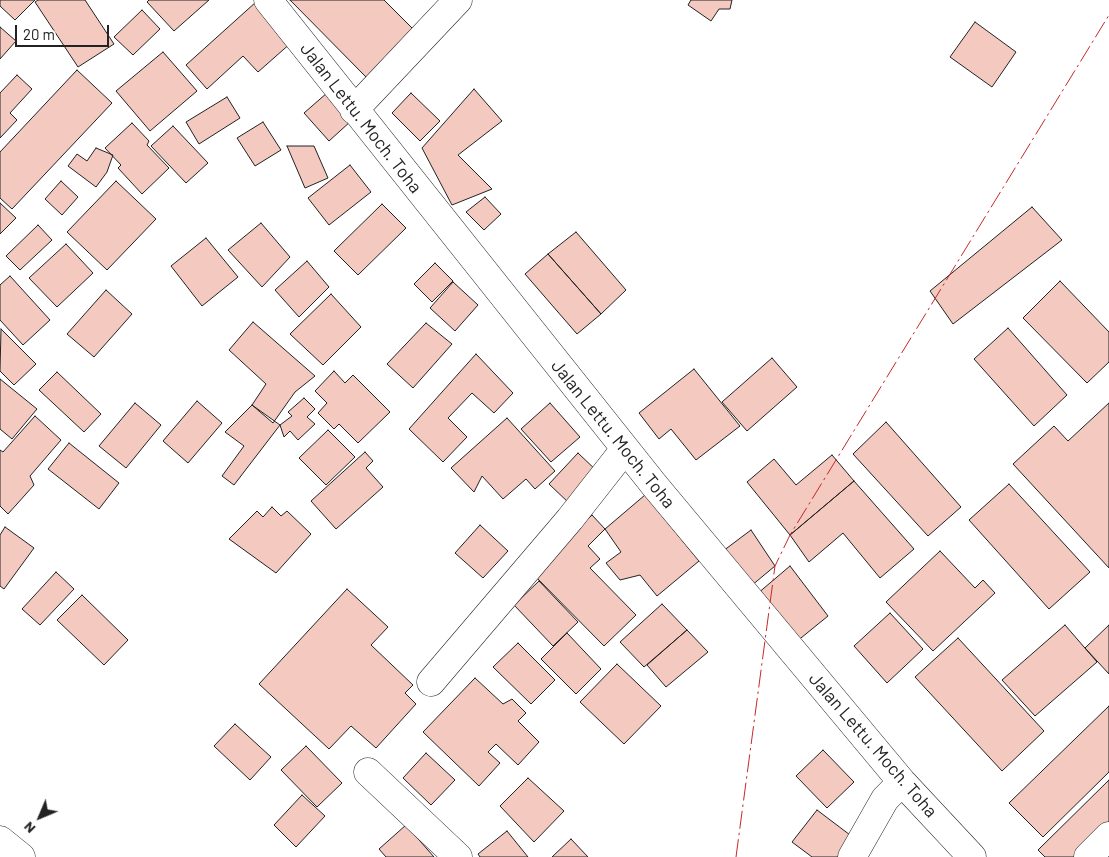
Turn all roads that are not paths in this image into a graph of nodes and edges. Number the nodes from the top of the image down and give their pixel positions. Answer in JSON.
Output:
{"nodes":[{"id":1,"x":268,"y":0,"type":"edge"},
{"id":2,"x":458,"y":0,"type":"edge"},
{"id":3,"x":354,"y":110,"type":"junction"},
{"id":4,"x":625,"y":449,"type":"junction"},
{"id":5,"x":431,"y":682,"type":"dead end"},
{"id":6,"x":368,"y":772,"type":"dead end"},
{"id":7,"x":902,"y":782,"type":"junction"},
{"id":8,"x":1109,"y":836,"type":"edge"},
{"id":9,"x":0,"y":840,"type":"edge"},
{"id":10,"x":21,"y":857,"type":"edge"},
{"id":11,"x":458,"y":857,"type":"edge"},
{"id":12,"x":852,"y":857,"type":"edge"},
{"id":13,"x":972,"y":857,"type":"edge"},
{"id":14,"x":1088,"y":857,"type":"edge"}],
"edges":[{"from":1,"to":3,"type":"street","name":"Jalan Lettu. Moch. Toha"},
{"from":2,"to":3,"type":"street"},
{"from":3,"to":4,"type":"street","name":"Jalan Lettu. Moch. Toha"},
{"from":4,"to":5,"type":"street"},
{"from":4,"to":7,"type":"street","name":"Jalan Lettu. Moch. Toha"},
{"from":6,"to":11,"type":"street"},
{"from":7,"to":12,"type":"street"},
{"from":7,"to":13,"type":"street","name":"Jalan Lettu. Moch. Toha"},
{"from":8,"to":14,"type":"street"},
{"from":9,"to":10,"type":"street"}]}
